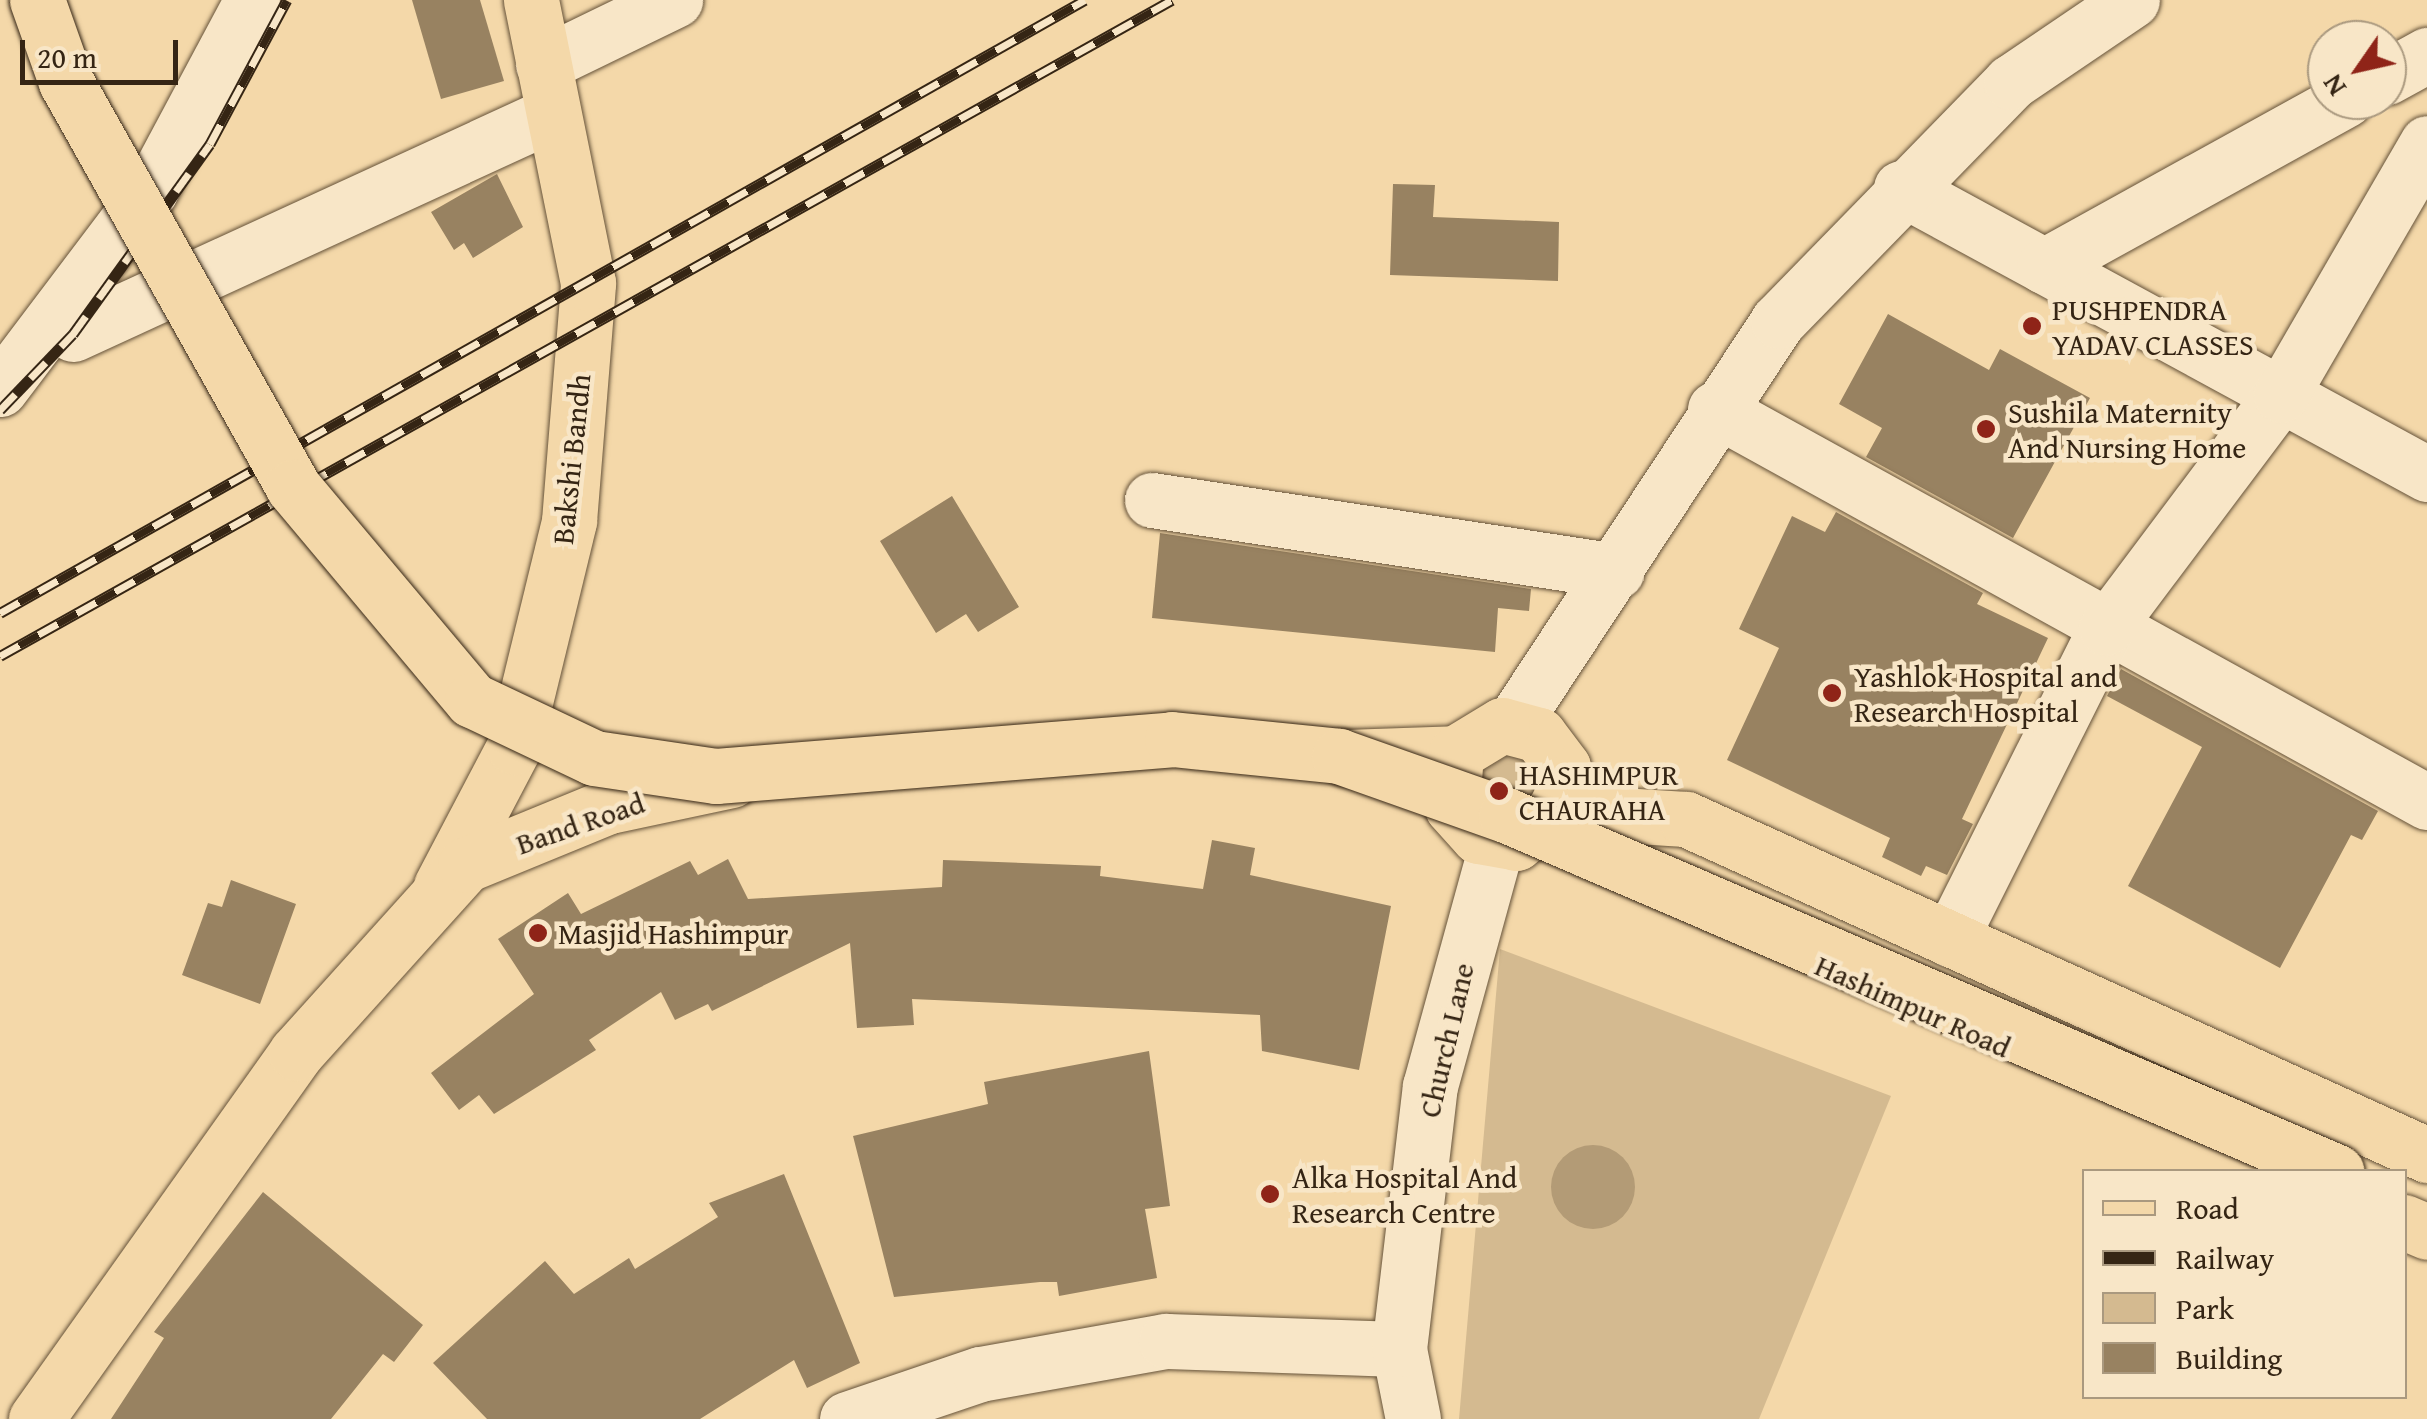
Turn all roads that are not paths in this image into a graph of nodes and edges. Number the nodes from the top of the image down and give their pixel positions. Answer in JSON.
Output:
{"nodes":[{"id":1,"x":36,"y":0,"type":"edge"},
{"id":2,"x":252,"y":0,"type":"edge"},
{"id":3,"x":532,"y":0,"type":"edge"},
{"id":4,"x":676,"y":0,"type":"edge"},
{"id":5,"x":2132,"y":0,"type":"edge"},
{"id":6,"x":547,"y":89,"type":"junction"},
{"id":7,"x":2310,"y":120,"type":"edge"},
{"id":8,"x":2427,"y":142,"type":"edge"},
{"id":9,"x":1901,"y":188,"type":"junction"},
{"id":10,"x":2044,"y":266,"type":"junction"},
{"id":11,"x":72,"y":334,"type":"dead end"},
{"id":12,"x":0,"y":389,"type":"edge"},
{"id":13,"x":2281,"y":395,"type":"junction"},
{"id":14,"x":1715,"y":409,"type":"junction"},
{"id":15,"x":2427,"y":474,"type":"edge"},
{"id":16,"x":1152,"y":500,"type":"dead end"},
{"id":17,"x":1617,"y":572,"type":"junction"},
{"id":18,"x":2106,"y":628,"type":"junction"},
{"id":19,"x":1510,"y":726,"type":"junction"},
{"id":20,"x":1456,"y":753,"type":"junction"},
{"id":21,"x":2427,"y":802,"type":"edge"},
{"id":22,"x":1554,"y":811,"type":"junction"},
{"id":23,"x":1497,"y":842,"type":"junction"},
{"id":24,"x":434,"y":899,"type":"junction"},
{"id":25,"x":1950,"y":939,"type":"junction"},
{"id":26,"x":2427,"y":1155,"type":"edge"},
{"id":27,"x":2282,"y":1169,"type":"edge"},
{"id":28,"x":2331,"y":1169,"type":"edge"},
{"id":29,"x":1400,"y":1348,"type":"junction"},
{"id":30,"x":36,"y":1419,"type":"edge"},
{"id":31,"x":847,"y":1419,"type":"edge"},
{"id":32,"x":1414,"y":1419,"type":"edge"}],
"edges":[{"from":1,"to":28,"type":"main road","bridge":true},
{"from":2,"to":12,"type":"street"},
{"from":3,"to":6,"type":"main road","name":"Bakshi Bandh"},
{"from":4,"to":6,"type":"street"},
{"from":5,"to":9,"type":"street"},
{"from":6,"to":11,"type":"street"},
{"from":6,"to":24,"type":"main road","name":"Bakshi Bandh"},
{"from":7,"to":10,"type":"street"},
{"from":8,"to":13,"type":"street"},
{"from":9,"to":10,"type":"street"},
{"from":9,"to":14,"type":"street"},
{"from":10,"to":13,"type":"street"},
{"from":13,"to":15,"type":"street"},
{"from":13,"to":18,"type":"street"},
{"from":14,"to":17,"type":"street"},
{"from":14,"to":18,"type":"street"},
{"from":16,"to":17,"type":"street"},
{"from":17,"to":19,"type":"street"},
{"from":18,"to":21,"type":"street"},
{"from":18,"to":25,"type":"street"},
{"from":19,"to":20,"type":"main road"},
{"from":19,"to":22,"type":"main road"},
{"from":20,"to":23,"type":"main road"},
{"from":20,"to":24,"type":"main road","name":"Band Road"},
{"from":22,"to":23,"type":"main road"},
{"from":22,"to":25,"type":"main road"},
{"from":22,"to":27,"type":"main road","name":"Hashimpur Road"},
{"from":23,"to":29,"type":"street","name":"Church Lane"},
{"from":24,"to":30,"type":"main road","name":"Band Road"},
{"from":25,"to":26,"type":"main road"},
{"from":29,"to":31,"type":"street"},
{"from":29,"to":32,"type":"street","name":"Church Lane"}]}
